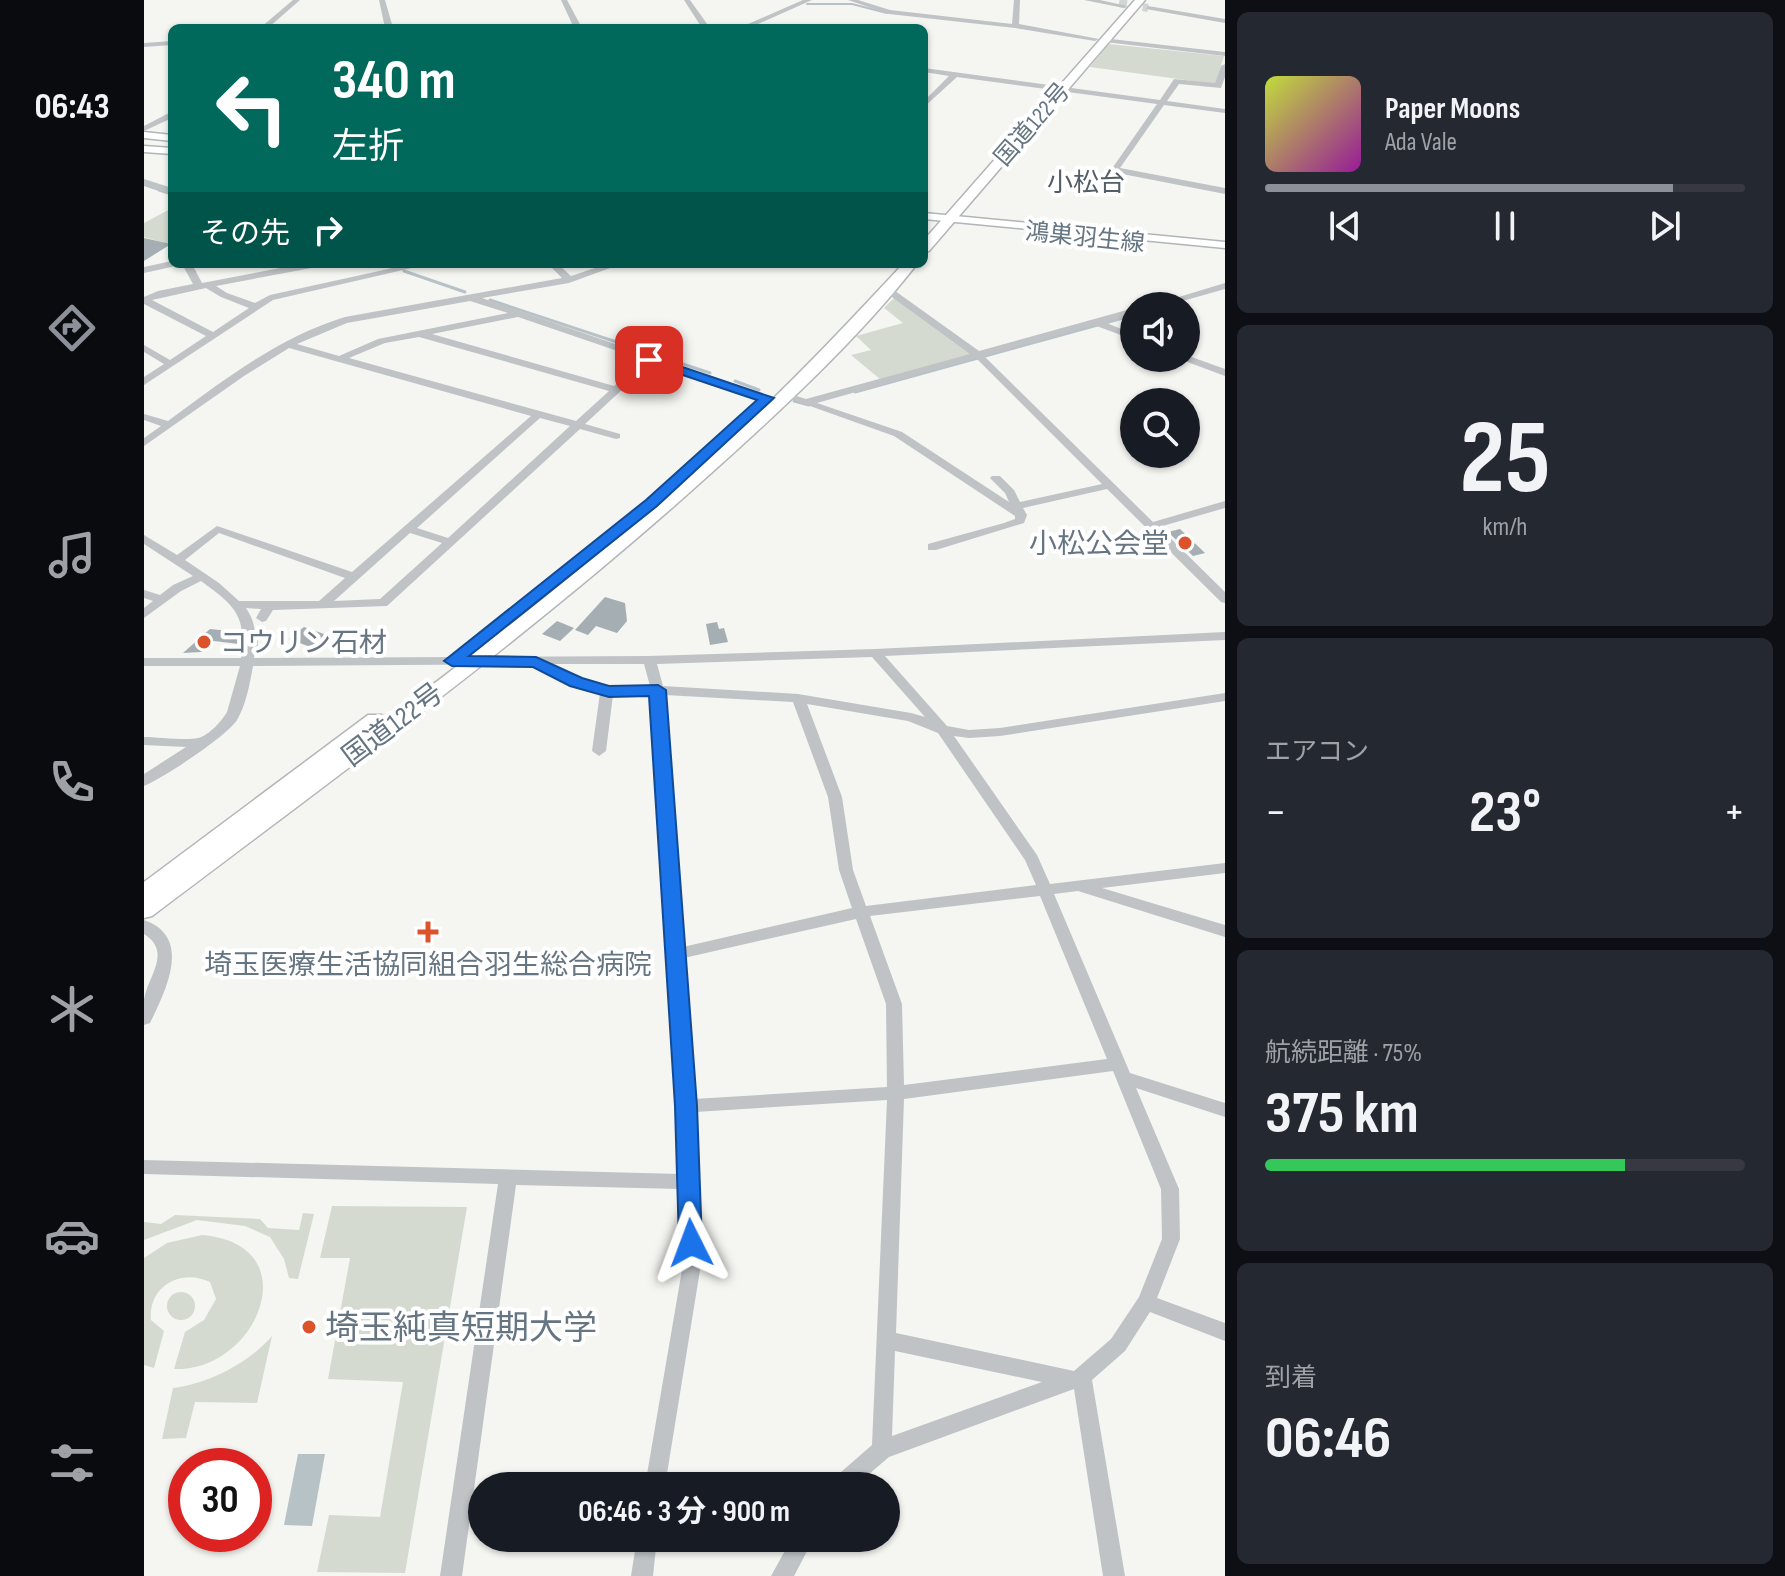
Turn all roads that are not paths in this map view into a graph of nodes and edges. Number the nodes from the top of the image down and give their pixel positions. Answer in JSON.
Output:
{"nodes":[{"id":1,"x":297,"y":0,"type":"edge"},
{"id":2,"x":382,"y":0,"type":"edge"},
{"id":3,"x":564,"y":0,"type":"edge"},
{"id":4,"x":687,"y":0,"type":"edge"},
{"id":5,"x":809,"y":0,"type":"edge"},
{"id":6,"x":851,"y":0,"type":"edge"},
{"id":7,"x":1017,"y":0,"type":"edge"},
{"id":8,"x":1087,"y":0,"type":"edge"},
{"id":9,"x":1098,"y":0,"type":"edge"},
{"id":10,"x":1132,"y":4,"type":"edge"},
{"id":11,"x":1198,"y":16,"type":"junction"},
{"id":12,"x":1225,"y":21,"type":"edge"},
{"id":13,"x":269,"y":24,"type":"edge"},
{"id":14,"x":388,"y":24,"type":"edge"},
{"id":15,"x":576,"y":24,"type":"edge"},
{"id":16,"x":703,"y":24,"type":"edge"},
{"id":17,"x":752,"y":24,"type":"edge"},
{"id":18,"x":1015,"y":26,"type":"junction"},
{"id":19,"x":1100,"y":40,"type":"junction"},
{"id":20,"x":168,"y":43,"type":"edge"},
{"id":21,"x":144,"y":45,"type":"edge"},
{"id":22,"x":1225,"y":54,"type":"edge"},
{"id":23,"x":1225,"y":66,"type":"edge"},
{"id":24,"x":928,"y":71,"type":"edge"},
{"id":25,"x":954,"y":75,"type":"junction"},
{"id":26,"x":1057,"y":89,"type":"junction"},
{"id":27,"x":928,"y":101,"type":"edge"},
{"id":28,"x":1162,"y":103,"type":"junction"},
{"id":29,"x":1225,"y":111,"type":"edge"},
{"id":30,"x":168,"y":118,"type":"edge"},
{"id":31,"x":144,"y":139,"type":"edge"},
{"id":32,"x":168,"y":144,"type":"edge"},
{"id":33,"x":144,"y":182,"type":"edge"},
{"id":34,"x":168,"y":190,"type":"edge"},
{"id":35,"x":1225,"y":191,"type":"edge"},
{"id":36,"x":936,"y":220,"type":"edge"},
{"id":37,"x":928,"y":239,"type":"edge"},
{"id":38,"x":1225,"y":248,"type":"edge"},
{"id":39,"x":168,"y":265,"type":"edge"},
{"id":40,"x":190,"y":268,"type":"edge"},
{"id":41,"x":296,"y":268,"type":"edge"},
{"id":42,"x":408,"y":268,"type":"edge"},
{"id":43,"x":557,"y":268,"type":"edge"},
{"id":44,"x":604,"y":268,"type":"edge"},
{"id":45,"x":891,"y":268,"type":"edge"},
{"id":46,"x":907,"y":268,"type":"edge"},
{"id":47,"x":404,"y":269,"type":"joint"},
{"id":48,"x":144,"y":270,"type":"edge"},
{"id":49,"x":569,"y":280,"type":"junction"},
{"id":50,"x":204,"y":286,"type":"junction"},
{"id":51,"x":888,"y":290,"type":"junction"},
{"id":52,"x":1222,"y":290,"type":"edge"},
{"id":53,"x":1200,"y":295,"type":"edge"},
{"id":54,"x":472,"y":298,"type":"junction"},
{"id":55,"x":144,"y":300,"type":"edge"},
{"id":56,"x":256,"y":307,"type":"junction"},
{"id":57,"x":517,"y":315,"type":"junction"},
{"id":58,"x":1120,"y":315,"type":"edge"},
{"id":59,"x":1095,"y":322,"type":"junction"},
{"id":60,"x":1120,"y":332,"type":"edge"},
{"id":61,"x":421,"y":334,"type":"junction"},
{"id":62,"x":214,"y":336,"type":"junction"},
{"id":63,"x":286,"y":344,"type":"junction"},
{"id":64,"x":144,"y":348,"type":"edge"},
{"id":65,"x":978,"y":355,"type":"junction"},
{"id":66,"x":337,"y":360,"type":"junction"},
{"id":67,"x":649,"y":360,"type":"junction"},
{"id":68,"x":1200,"y":363,"type":"edge"},
{"id":69,"x":170,"y":364,"type":"junction"},
{"id":70,"x":1225,"y":373,"type":"edge"},
{"id":71,"x":144,"y":382,"type":"edge"},
{"id":72,"x":615,"y":390,"type":"junction"},
{"id":73,"x":787,"y":396,"type":"junction"},
{"id":74,"x":767,"y":398,"type":"junction"},
{"id":75,"x":807,"y":402,"type":"junction"},
{"id":76,"x":539,"y":414,"type":"junction"},
{"id":77,"x":144,"y":417,"type":"edge"},
{"id":78,"x":170,"y":425,"type":"junction"},
{"id":79,"x":578,"y":425,"type":"junction"},
{"id":80,"x":616,"y":436,"type":"dead end"},
{"id":81,"x":144,"y":443,"type":"edge"},
{"id":82,"x":996,"y":478,"type":"dead end"},
{"id":83,"x":1110,"y":485,"type":"junction"},
{"id":84,"x":1225,"y":504,"type":"edge"},
{"id":85,"x":1019,"y":510,"type":"junction"},
{"id":86,"x":1151,"y":526,"type":"junction"},
{"id":87,"x":409,"y":529,"type":"junction"},
{"id":88,"x":144,"y":539,"type":"edge"},
{"id":89,"x":450,"y":542,"type":"junction"},
{"id":90,"x":932,"y":547,"type":"dead end"},
{"id":91,"x":176,"y":561,"type":"junction"},
{"id":92,"x":200,"y":577,"type":"junction"},
{"id":93,"x":354,"y":577,"type":"junction"},
{"id":94,"x":144,"y":594,"type":"edge"},
{"id":95,"x":1225,"y":599,"type":"edge"},
{"id":96,"x":162,"y":600,"type":"junction"},
{"id":97,"x":234,"y":604,"type":"junction"},
{"id":98,"x":322,"y":605,"type":"junction"},
{"id":99,"x":144,"y":614,"type":"edge"},
{"id":100,"x":1225,"y":636,"type":"edge"},
{"id":101,"x":875,"y":653,"type":"junction"},
{"id":102,"x":649,"y":660,"type":"junction"},
{"id":103,"x":144,"y":662,"type":"edge"},
{"id":104,"x":248,"y":662,"type":"junction"},
{"id":105,"x":462,"y":662,"type":"junction"},
{"id":106,"x":536,"y":662,"type":"junction"},
{"id":107,"x":658,"y":690,"type":"junction"},
{"id":108,"x":607,"y":691,"type":"junction"},
{"id":109,"x":1225,"y":697,"type":"edge"},
{"id":110,"x":798,"y":698,"type":"junction"},
{"id":111,"x":943,"y":730,"type":"junction"},
{"id":112,"x":144,"y":741,"type":"edge"},
{"id":113,"x":199,"y":743,"type":"junction"},
{"id":114,"x":599,"y":751,"type":"dead end"},
{"id":115,"x":144,"y":781,"type":"edge"},
{"id":116,"x":1225,"y":868,"type":"edge"},
{"id":117,"x":1079,"y":887,"type":"junction"},
{"id":118,"x":1045,"y":890,"type":"junction"},
{"id":119,"x":144,"y":893,"type":"edge"},
{"id":120,"x":144,"y":910,"type":"edge"},
{"id":121,"x":860,"y":912,"type":"junction"},
{"id":122,"x":144,"y":926,"type":"edge"},
{"id":123,"x":1225,"y":931,"type":"edge"},
{"id":124,"x":676,"y":954,"type":"junction"},
{"id":125,"x":144,"y":1019,"type":"edge"},
{"id":126,"x":1121,"y":1071,"type":"junction"},
{"id":127,"x":896,"y":1093,"type":"junction"},
{"id":128,"x":686,"y":1106,"type":"junction"},
{"id":129,"x":1225,"y":1110,"type":"edge"},
{"id":130,"x":144,"y":1167,"type":"edge"},
{"id":131,"x":508,"y":1178,"type":"junction"},
{"id":132,"x":688,"y":1182,"type":"junction"},
{"id":133,"x":1146,"y":1302,"type":"junction"},
{"id":134,"x":1225,"y":1332,"type":"edge"},
{"id":135,"x":886,"y":1340,"type":"junction"},
{"id":136,"x":1078,"y":1378,"type":"junction"},
{"id":137,"x":882,"y":1450,"type":"junction"},
{"id":138,"x":657,"y":1472,"type":"edge"},
{"id":139,"x":856,"y":1472,"type":"edge"},
{"id":140,"x":645,"y":1552,"type":"edge"},
{"id":141,"x":796,"y":1552,"type":"edge"},
{"id":142,"x":451,"y":1576,"type":"edge"},
{"id":143,"x":642,"y":1576,"type":"edge"},
{"id":144,"x":782,"y":1576,"type":"edge"},
{"id":145,"x":1114,"y":1576,"type":"edge"}],
"edges":[{"from":1,"to":13,"type":"street"},
{"from":2,"to":14,"type":"street"},
{"from":3,"to":15,"type":"street"},
{"from":4,"to":16,"type":"street"},
{"from":5,"to":17,"type":"street"},
{"from":6,"to":18,"type":"street"},
{"from":7,"to":18,"type":"street"},
{"from":8,"to":10,"type":"street"},
{"from":9,"to":10,"type":"street"},
{"from":10,"to":11,"type":"street"},
{"from":10,"to":11,"type":"street"},
{"from":10,"to":19,"type":"highway","name":"国道122号"},
{"from":11,"to":12,"type":"street"},
{"from":18,"to":19,"type":"street"},
{"from":19,"to":22,"type":"street"},
{"from":19,"to":26,"type":"highway","name":"国道122号"},
{"from":20,"to":21,"type":"street"},
{"from":23,"to":28,"type":"street"},
{"from":24,"to":25,"type":"street"},
{"from":25,"to":26,"type":"street"},
{"from":25,"to":27,"type":"street"},
{"from":26,"to":28,"type":"street"},
{"from":26,"to":36,"type":"highway","name":"国道122号"},
{"from":28,"to":29,"type":"street"},
{"from":28,"to":35,"type":"street"},
{"from":30,"to":31,"type":"street"},
{"from":31,"to":32,"type":"main road"},
{"from":33,"to":34,"type":"street"},
{"from":36,"to":37,"type":"highway","name":"国道122号"},
{"from":36,"to":38,"type":"main road","name":"鴻巣羽生線"},
{"from":39,"to":48,"type":"street"},
{"from":40,"to":50,"type":"street"},
{"from":41,"to":50,"type":"street"},
{"from":42,"to":47,"type":"street"},
{"from":43,"to":49,"type":"street"},
{"from":44,"to":49,"type":"street"},
{"from":45,"to":74,"type":"highway","name":"国道122号"},
{"from":46,"to":51,"type":"highway","name":"国道122号"},
{"from":47,"to":56,"type":"street"},
{"from":49,"to":54,"type":"street"},
{"from":50,"to":55,"type":"street"},
{"from":50,"to":56,"type":"street"},
{"from":51,"to":65,"type":"street"},
{"from":51,"to":73,"type":"highway","name":"国道122号"},
{"from":52,"to":53,"type":"street"},
{"from":54,"to":57,"type":"street"},
{"from":54,"to":63,"type":"street"},
{"from":55,"to":62,"type":"street"},
{"from":56,"to":62,"type":"street"},
{"from":57,"to":61,"type":"street"},
{"from":57,"to":67,"type":"street"},
{"from":58,"to":59,"type":"street"},
{"from":59,"to":60,"type":"street"},
{"from":59,"to":65,"type":"street"},
{"from":61,"to":66,"type":"street"},
{"from":61,"to":72,"type":"street"},
{"from":62,"to":69,"type":"street"},
{"from":63,"to":66,"type":"street"},
{"from":63,"to":78,"type":"street"},
{"from":64,"to":69,"type":"street"},
{"from":65,"to":75,"type":"street"},
{"from":65,"to":83,"type":"street"},
{"from":66,"to":76,"type":"street"},
{"from":67,"to":72,"type":"street"},
{"from":67,"to":74,"type":"street"},
{"from":68,"to":70,"type":"street"},
{"from":69,"to":71,"type":"street"},
{"from":72,"to":79,"type":"street"},
{"from":73,"to":75,"type":"street"},
{"from":73,"to":105,"type":"highway","name":"国道122号"},
{"from":74,"to":105,"type":"highway","name":"国道122号"},
{"from":75,"to":85,"type":"street"},
{"from":76,"to":79,"type":"street"},
{"from":76,"to":87,"type":"street"},
{"from":77,"to":78,"type":"street"},
{"from":78,"to":81,"type":"street"},
{"from":79,"to":80,"type":"street"},
{"from":79,"to":89,"type":"street"},
{"from":82,"to":85,"type":"street"},
{"from":83,"to":85,"type":"street"},
{"from":83,"to":86,"type":"street"},
{"from":84,"to":86,"type":"street"},
{"from":85,"to":90,"type":"street"},
{"from":86,"to":95,"type":"street"},
{"from":87,"to":89,"type":"street"},
{"from":87,"to":93,"type":"street"},
{"from":88,"to":91,"type":"street"},
{"from":89,"to":98,"type":"street"},
{"from":91,"to":92,"type":"street"},
{"from":91,"to":93,"type":"street"},
{"from":92,"to":96,"type":"street"},
{"from":92,"to":97,"type":"street"},
{"from":93,"to":98,"type":"street"},
{"from":94,"to":96,"type":"street"},
{"from":96,"to":99,"type":"street"},
{"from":97,"to":98,"type":"street"},
{"from":97,"to":104,"type":"street"},
{"from":100,"to":101,"type":"street"},
{"from":101,"to":102,"type":"street"},
{"from":101,"to":111,"type":"street"},
{"from":102,"to":106,"type":"street"},
{"from":102,"to":107,"type":"street"},
{"from":103,"to":104,"type":"street"},
{"from":104,"to":105,"type":"street"},
{"from":104,"to":113,"type":"street"},
{"from":105,"to":106,"type":"street"},
{"from":105,"to":119,"type":"highway","name":"国道122号"},
{"from":105,"to":120,"type":"highway","name":"国道122号"},
{"from":106,"to":108,"type":"street"},
{"from":107,"to":108,"type":"street"},
{"from":107,"to":110,"type":"street"},
{"from":107,"to":124,"type":"street"},
{"from":108,"to":114,"type":"street"},
{"from":109,"to":111,"type":"street"},
{"from":110,"to":111,"type":"street"},
{"from":110,"to":121,"type":"street"},
{"from":111,"to":118,"type":"street"},
{"from":112,"to":113,"type":"street"},
{"from":113,"to":115,"type":"street"},
{"from":116,"to":117,"type":"street"},
{"from":117,"to":118,"type":"street"},
{"from":117,"to":123,"type":"street"},
{"from":118,"to":121,"type":"street"},
{"from":118,"to":126,"type":"street"},
{"from":121,"to":124,"type":"street"},
{"from":121,"to":127,"type":"street"},
{"from":122,"to":125,"type":"street"},
{"from":124,"to":128,"type":"street"},
{"from":126,"to":127,"type":"street"},
{"from":126,"to":129,"type":"street"},
{"from":126,"to":133,"type":"street"},
{"from":127,"to":128,"type":"street"},
{"from":127,"to":135,"type":"street"},
{"from":128,"to":132,"type":"street"},
{"from":130,"to":131,"type":"street"},
{"from":131,"to":132,"type":"street"},
{"from":131,"to":142,"type":"street"},
{"from":132,"to":138,"type":"street"},
{"from":133,"to":134,"type":"street"},
{"from":133,"to":136,"type":"street"},
{"from":135,"to":136,"type":"street"},
{"from":135,"to":137,"type":"street"},
{"from":136,"to":137,"type":"street"},
{"from":136,"to":145,"type":"street"},
{"from":137,"to":139,"type":"street"},
{"from":140,"to":143,"type":"street"},
{"from":141,"to":144,"type":"street"}]}
